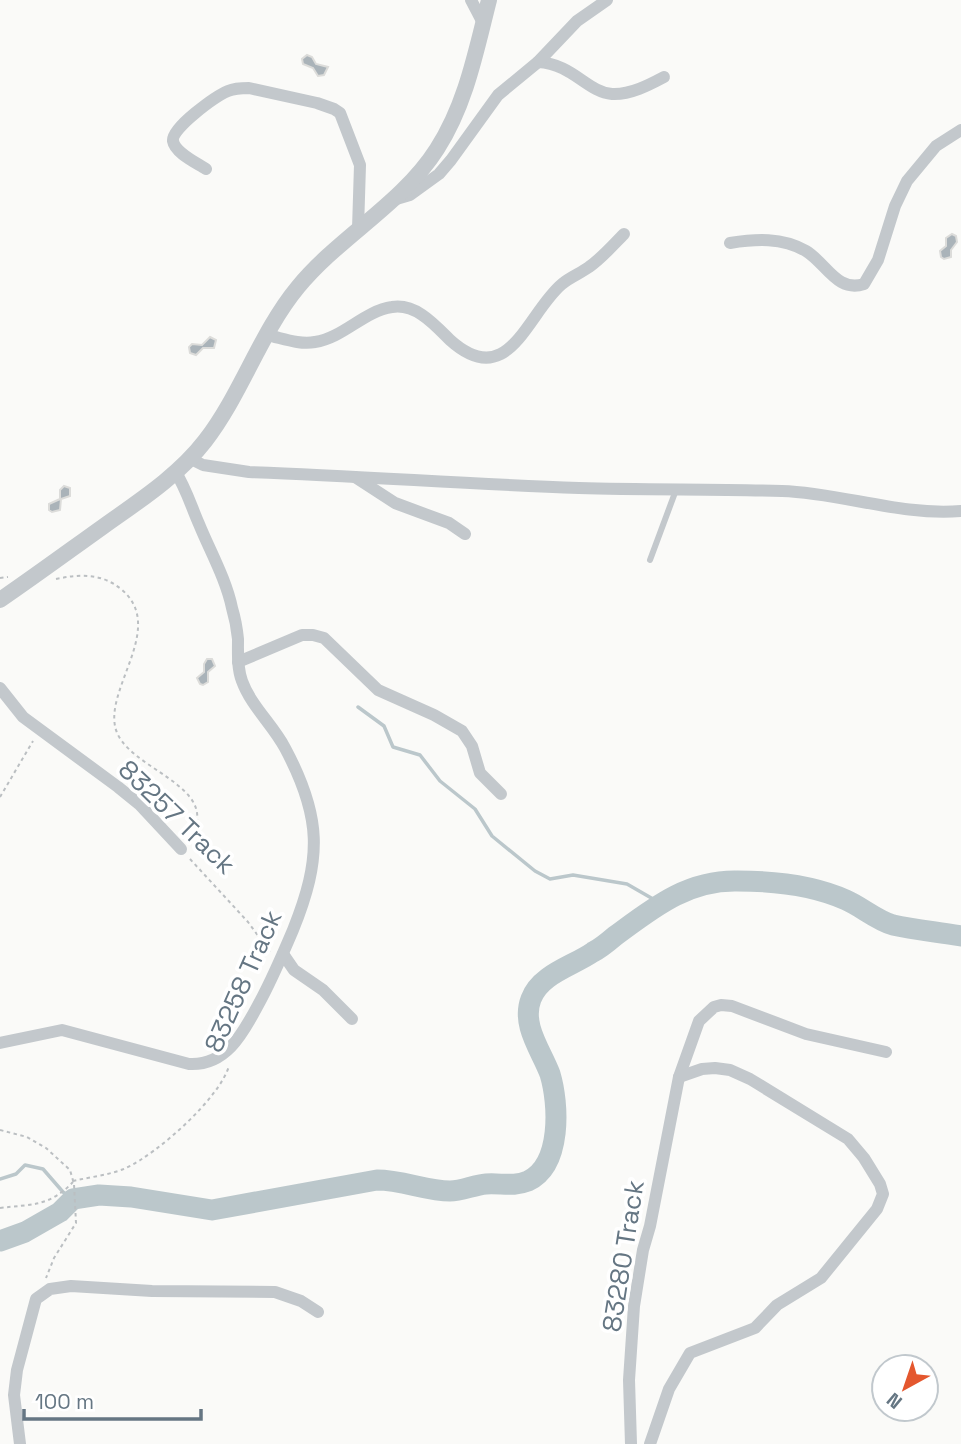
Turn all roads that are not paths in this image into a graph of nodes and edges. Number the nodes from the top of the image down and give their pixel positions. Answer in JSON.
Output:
{"nodes":[{"id":1,"x":471,"y":0,"type":"edge"},
{"id":2,"x":489,"y":0,"type":"edge"},
{"id":3,"x":607,"y":0,"type":"edge"},
{"id":4,"x":483,"y":23,"type":"junction"},
{"id":5,"x":538,"y":62,"type":"junction"},
{"id":6,"x":664,"y":77,"type":"dead end"},
{"id":7,"x":961,"y":130,"type":"edge"},
{"id":8,"x":206,"y":169,"type":"dead end"},
{"id":9,"x":390,"y":201,"type":"junction"},
{"id":10,"x":358,"y":229,"type":"junction"},
{"id":11,"x":624,"y":234,"type":"dead end"},
{"id":12,"x":730,"y":243,"type":"dead end"},
{"id":13,"x":267,"y":335,"type":"junction"},
{"id":14,"x":189,"y":458,"type":"junction"},
{"id":15,"x":175,"y":471,"type":"junction"},
{"id":16,"x":355,"y":477,"type":"junction"},
{"id":17,"x":676,"y":490,"type":"junction"},
{"id":18,"x":961,"y":512,"type":"edge"},
{"id":19,"x":465,"y":534,"type":"dead end"},
{"id":20,"x":650,"y":560,"type":"dead end"},
{"id":21,"x":0,"y":600,"type":"edge"},
{"id":22,"x":238,"y":662,"type":"junction"},
{"id":23,"x":0,"y":688,"type":"edge"},
{"id":24,"x":501,"y":794,"type":"dead end"},
{"id":25,"x":181,"y":849,"type":"road end"},
{"id":26,"x":281,"y":959,"type":"junction"},
{"id":27,"x":352,"y":1019,"type":"dead end"},
{"id":28,"x":0,"y":1042,"type":"edge"},
{"id":29,"x":886,"y":1052,"type":"dead end"},
{"id":30,"x":679,"y":1077,"type":"junction"},
{"id":31,"x":318,"y":1312,"type":"dead end"},
{"id":32,"x":20,"y":1444,"type":"edge"},
{"id":33,"x":631,"y":1444,"type":"edge"},
{"id":34,"x":650,"y":1444,"type":"edge"}],
"edges":[{"from":1,"to":4,"type":"street"},
{"from":2,"to":4,"type":"street"},
{"from":3,"to":5,"type":"street"},
{"from":4,"to":9,"type":"street"},
{"from":5,"to":6,"type":"street"},
{"from":5,"to":9,"type":"street"},
{"from":7,"to":12,"type":"street"},
{"from":8,"to":10,"type":"street"},
{"from":9,"to":10,"type":"street"},
{"from":10,"to":13,"type":"street"},
{"from":11,"to":13,"type":"street"},
{"from":13,"to":14,"type":"street"},
{"from":14,"to":15,"type":"street"},
{"from":14,"to":16,"type":"street"},
{"from":15,"to":21,"type":"street"},
{"from":15,"to":22,"type":"street","name":"83258 Track"},
{"from":16,"to":17,"type":"street"},
{"from":16,"to":19,"type":"street"},
{"from":17,"to":18,"type":"street"},
{"from":17,"to":20,"type":"lane"},
{"from":22,"to":24,"type":"street"},
{"from":22,"to":26,"type":"street","name":"83258 Track"},
{"from":23,"to":25,"type":"street","name":"83257 Track"},
{"from":26,"to":27,"type":"street"},
{"from":26,"to":28,"type":"street","name":"83258 Track"},
{"from":29,"to":30,"type":"street","name":"83280 Track"},
{"from":30,"to":33,"type":"street","name":"83280 Track"},
{"from":30,"to":34,"type":"street"},
{"from":31,"to":32,"type":"street"}]}
